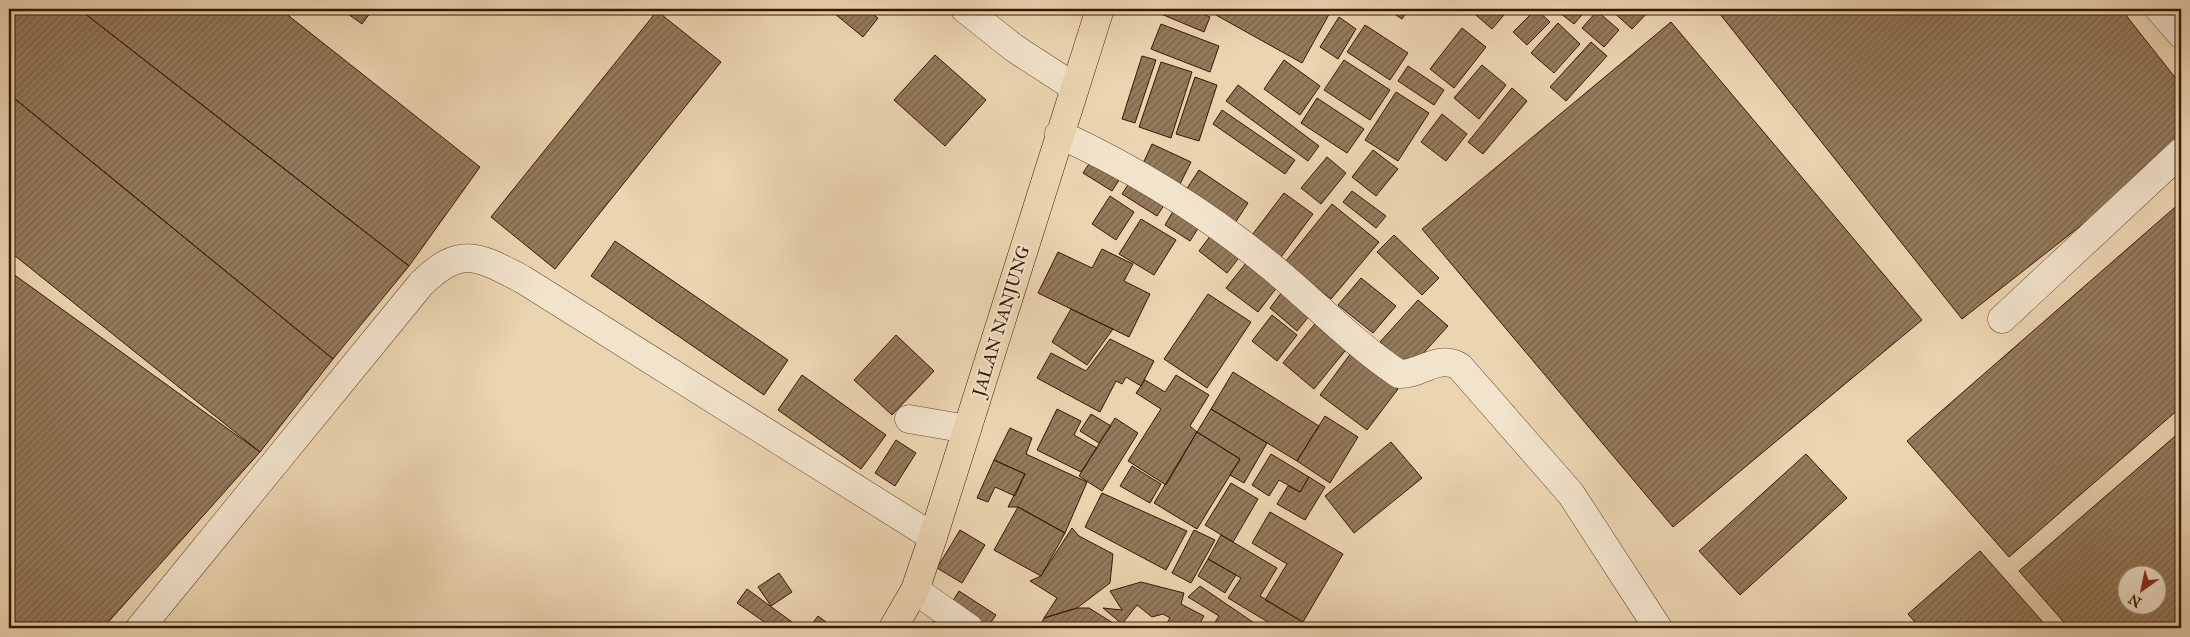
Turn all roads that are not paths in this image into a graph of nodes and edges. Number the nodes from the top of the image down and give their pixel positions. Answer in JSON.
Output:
{"nodes":[{"id":1,"x":965,"y":9,"type":"edge"},
{"id":2,"x":1100,"y":9,"type":"edge"},
{"id":3,"x":2159,"y":9,"type":"edge"},
{"id":4,"x":2181,"y":34,"type":"edge"},
{"id":5,"x":1074,"y":87,"type":"junction"},
{"id":6,"x":1059,"y":134,"type":"junction"},
{"id":7,"x":2181,"y":152,"type":"edge"},
{"id":8,"x":2002,"y":319,"type":"dead end"},
{"id":9,"x":909,"y":419,"type":"dead end"},
{"id":10,"x":967,"y":429,"type":"junction"},
{"id":11,"x":934,"y":537,"type":"junction"},
{"id":12,"x":914,"y":590,"type":"junction"},
{"id":13,"x":140,"y":628,"type":"edge"},
{"id":14,"x":893,"y":628,"type":"edge"},
{"id":15,"x":969,"y":628,"type":"edge"},
{"id":16,"x":1658,"y":628,"type":"edge"}],
"edges":[{"from":1,"to":5,"type":"street"},
{"from":2,"to":5,"type":"main road","name":"JALAN NANJUNG"},
{"from":3,"to":4,"type":"street"},
{"from":5,"to":6,"type":"main road","name":"JALAN NANJUNG"},
{"from":6,"to":10,"type":"main road","name":"JALAN NANJUNG"},
{"from":6,"to":16,"type":"street"},
{"from":7,"to":8,"type":"street"},
{"from":9,"to":10,"type":"street"},
{"from":10,"to":11,"type":"main road","name":"JALAN NANJUNG"},
{"from":11,"to":12,"type":"main road","name":"JALAN NANJUNG"},
{"from":11,"to":13,"type":"street"},
{"from":12,"to":14,"type":"main road","name":"JALAN NANJUNG"},
{"from":12,"to":15,"type":"street"}]}
